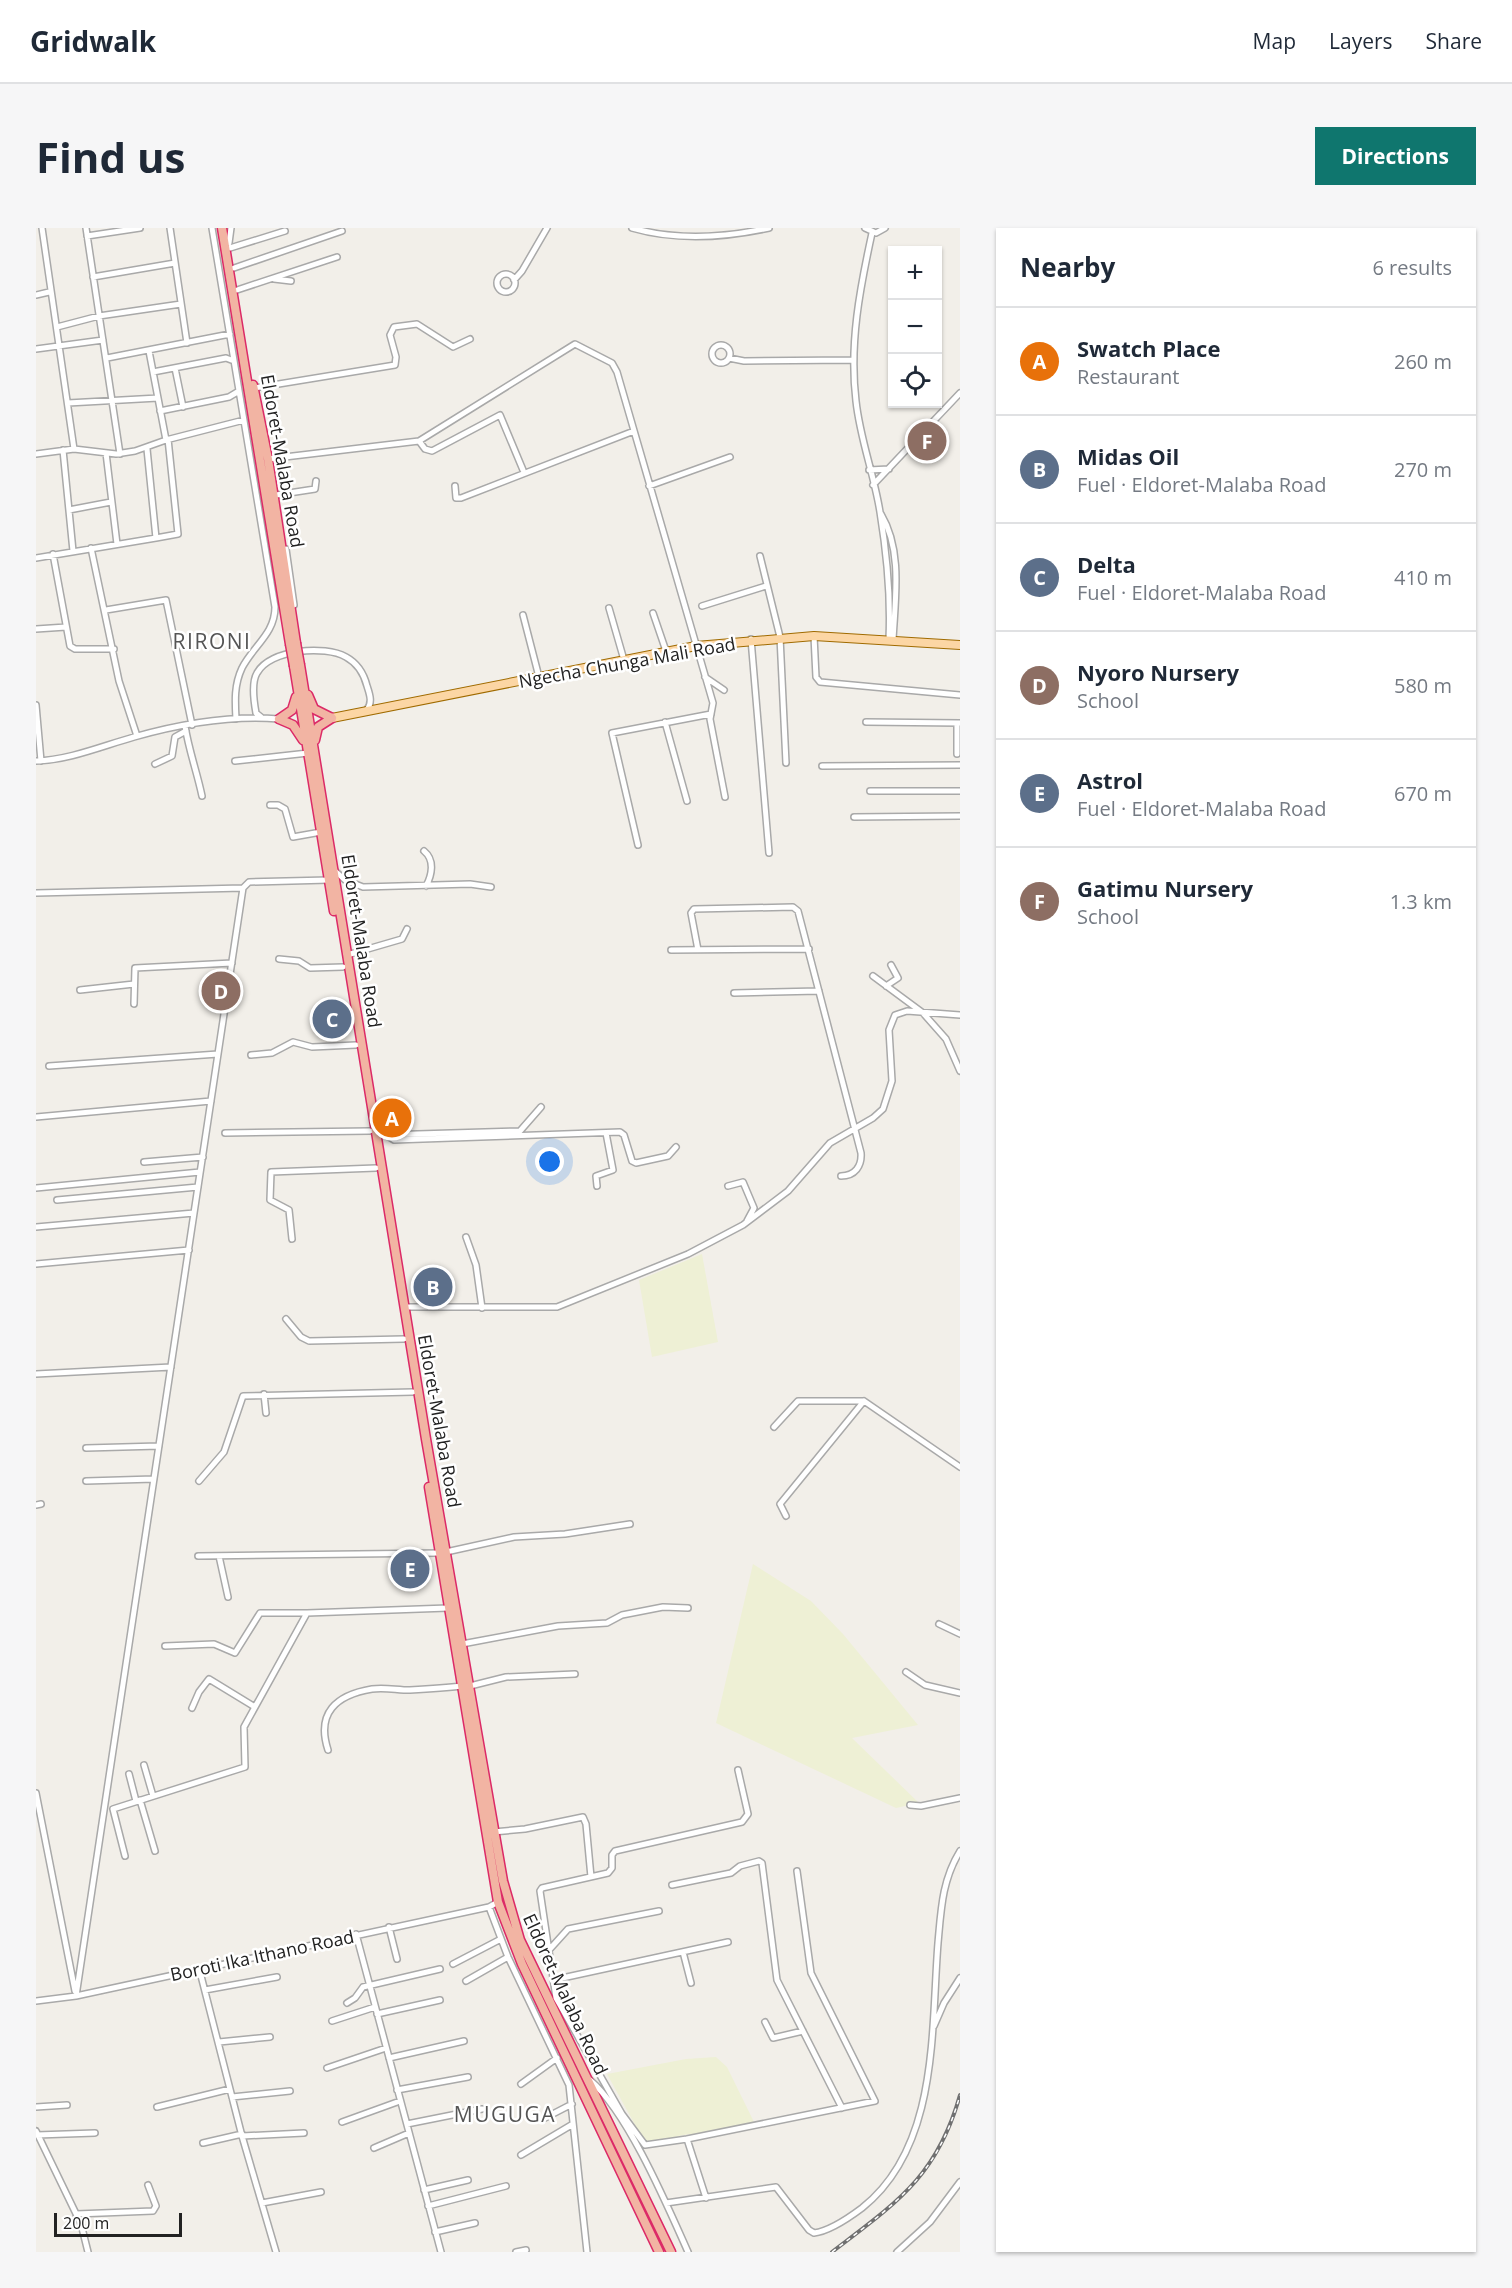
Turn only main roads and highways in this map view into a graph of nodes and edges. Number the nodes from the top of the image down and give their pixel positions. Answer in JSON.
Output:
{"nodes":[{"id":1,"x":222,"y":228,"type":"edge"},
{"id":2,"x":229,"y":228,"type":"edge"},
{"id":3,"x":293,"y":643,"type":"junction"},
{"id":4,"x":960,"y":645,"type":"edge"},
{"id":5,"x":299,"y":680,"type":"junction"},
{"id":6,"x":332,"y":718,"type":"junction"},
{"id":7,"x":308,"y":751,"type":"junction"},
{"id":8,"x":315,"y":760,"type":"junction"},
{"id":9,"x":377,"y":1134,"type":"junction"},
{"id":10,"x":443,"y":1553,"type":"junction"},
{"id":11,"x":466,"y":1686,"type":"junction"},
{"id":12,"x":659,"y":2252,"type":"edge"},
{"id":13,"x":672,"y":2252,"type":"edge"}],
"edges":[{"from":1,"to":3,"type":"highway","name":"Eldoret-Malaba Road"},
{"from":2,"to":3,"type":"highway","name":"Eldoret-Malaba Road"},
{"from":3,"to":5,"type":"highway","name":"Eldoret-Malaba Road","bridge":true},
{"from":4,"to":6,"type":"main road","name":"Ngecha Chunga Mali Road"},
{"from":5,"to":6,"type":"highway"},
{"from":5,"to":7,"type":"highway","name":"Eldoret-Malaba Road"},
{"from":5,"to":7,"type":"highway"},
{"from":5,"to":8,"type":"highway","name":"Eldoret-Malaba Road"},
{"from":6,"to":8,"type":"highway"},
{"from":7,"to":9,"type":"highway","name":"Eldoret-Malaba Road"},
{"from":8,"to":9,"type":"highway","name":"Eldoret-Malaba Road"},
{"from":9,"to":10,"type":"highway","name":"Eldoret-Malaba Road"},
{"from":9,"to":10,"type":"highway","name":"Eldoret-Malaba Road"},
{"from":10,"to":11,"type":"highway","name":"Eldoret-Malaba Road"},
{"from":10,"to":11,"type":"highway","name":"Eldoret-Malaba Road"},
{"from":11,"to":12,"type":"highway","name":"Eldoret-Malaba Road"},
{"from":11,"to":13,"type":"highway","name":"Eldoret-Malaba Road"}]}
